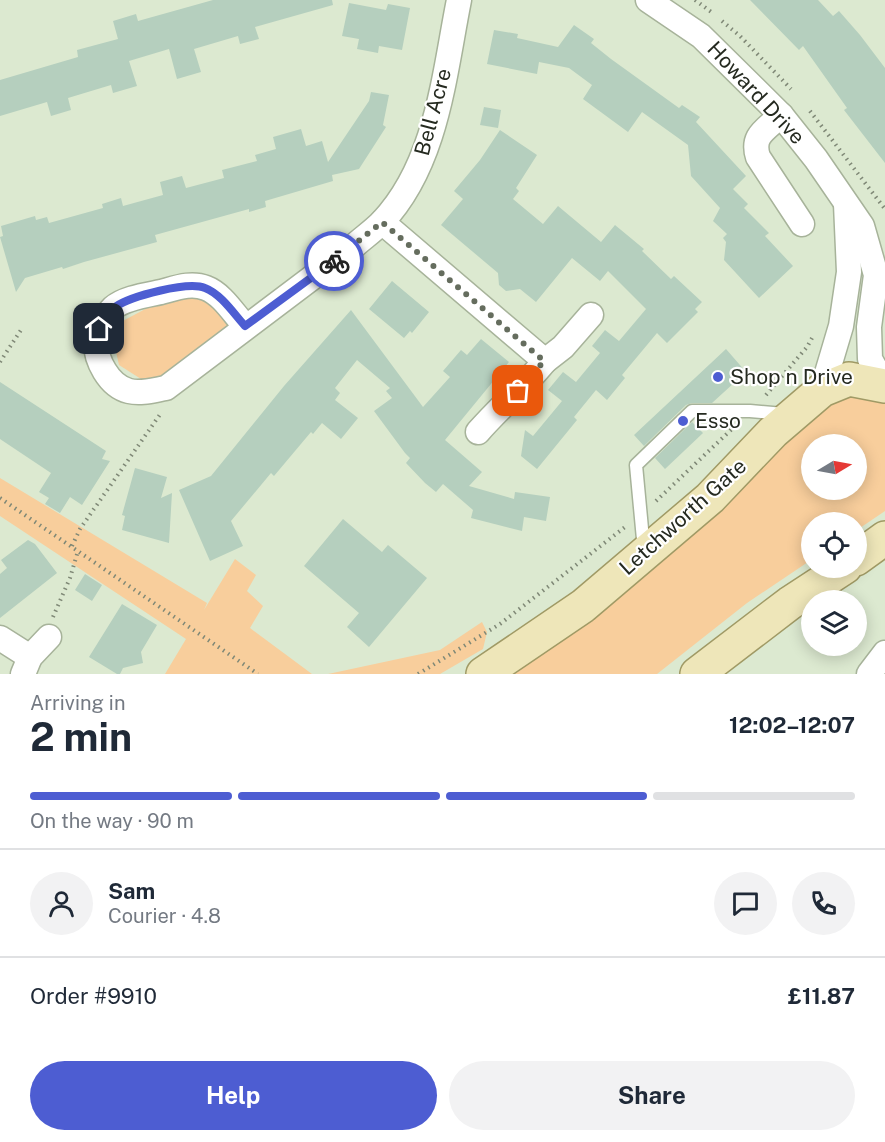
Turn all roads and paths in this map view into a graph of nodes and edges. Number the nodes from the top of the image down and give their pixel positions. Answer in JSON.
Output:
{"nodes":[{"id":1,"x":459,"y":0,"type":"edge"},
{"id":2,"x":648,"y":0,"type":"edge"},
{"id":3,"x":781,"y":115,"type":"junction"},
{"id":4,"x":846,"y":204,"type":"junction"},
{"id":5,"x":382,"y":222,"type":"junction"},
{"id":6,"x":802,"y":224,"type":"dead end"},
{"id":7,"x":849,"y":272,"type":"junction"},
{"id":8,"x":880,"y":274,"type":"edge"},
{"id":9,"x":591,"y":315,"type":"dead end"},
{"id":10,"x":245,"y":326,"type":"junction"},
{"id":11,"x":23,"y":327,"type":"dead end"},
{"id":12,"x":544,"y":361,"type":"junction"},
{"id":13,"x":0,"y":362,"type":"edge"},
{"id":14,"x":885,"y":386,"type":"edge"},
{"id":15,"x":165,"y":388,"type":"junction"},
{"id":16,"x":822,"y":390,"type":"junction"},
{"id":17,"x":793,"y":415,"type":"junction"},
{"id":18,"x":478,"y":432,"type":"dead end"},
{"id":19,"x":0,"y":498,"type":"edge"},
{"id":20,"x":885,"y":538,"type":"edge"},
{"id":21,"x":72,"y":546,"type":"junction"},
{"id":22,"x":78,"y":551,"type":"junction"},
{"id":23,"x":867,"y":551,"type":"edge"},
{"id":24,"x":645,"y":554,"type":"junction"},
{"id":25,"x":828,"y":578,"type":"edge"},
{"id":26,"x":49,"y":637,"type":"joint"},
{"id":27,"x":0,"y":638,"type":"edge"},
{"id":28,"x":885,"y":653,"type":"edge"},
{"id":29,"x":27,"y":665,"type":"edge"},
{"id":30,"x":258,"y":674,"type":"edge"},
{"id":31,"x":483,"y":674,"type":"edge"},
{"id":32,"x":697,"y":674,"type":"edge"},
{"id":33,"x":869,"y":674,"type":"edge"}],
"edges":[{"from":1,"to":5,"type":"street","name":"Bell Acre"},
{"from":2,"to":3,"type":"street","name":"Howard Drive"},
{"from":3,"to":4,"type":"street","name":"Howard Drive"},
{"from":3,"to":6,"type":"street"},
{"from":4,"to":7,"type":"street"},
{"from":4,"to":8,"type":"street","name":"Howard Drive"},
{"from":5,"to":10,"type":"street","name":"Bell Acre"},
{"from":5,"to":12,"type":"street"},
{"from":7,"to":8,"type":"street"},
{"from":7,"to":16,"type":"street"},
{"from":8,"to":14,"type":"street","name":"Howard Drive"},
{"from":9,"to":12,"type":"street"},
{"from":10,"to":15,"type":"street","name":"Bell Acre"},
{"from":10,"to":15,"type":"street","name":"Bell Acre"},
{"from":11,"to":13,"type":"path"},
{"from":12,"to":18,"type":"street"},
{"from":14,"to":16,"type":"main road","name":"Letchworth Gate"},
{"from":15,"to":21,"type":"path"},
{"from":16,"to":17,"type":"main road","name":"Letchworth Gate"},
{"from":17,"to":24,"type":"main road","name":"Letchworth Gate"},
{"from":17,"to":24,"type":"lane"},
{"from":19,"to":21,"type":"path"},
{"from":20,"to":23,"type":"main road"},
{"from":21,"to":22,"type":"path"},
{"from":22,"to":26,"type":"path"},
{"from":22,"to":30,"type":"path"},
{"from":24,"to":31,"type":"main road","name":"Letchworth Gate"},
{"from":25,"to":32,"type":"main road"},
{"from":26,"to":29,"type":"street"},
{"from":27,"to":29,"type":"street"},
{"from":28,"to":33,"type":"street"}]}
